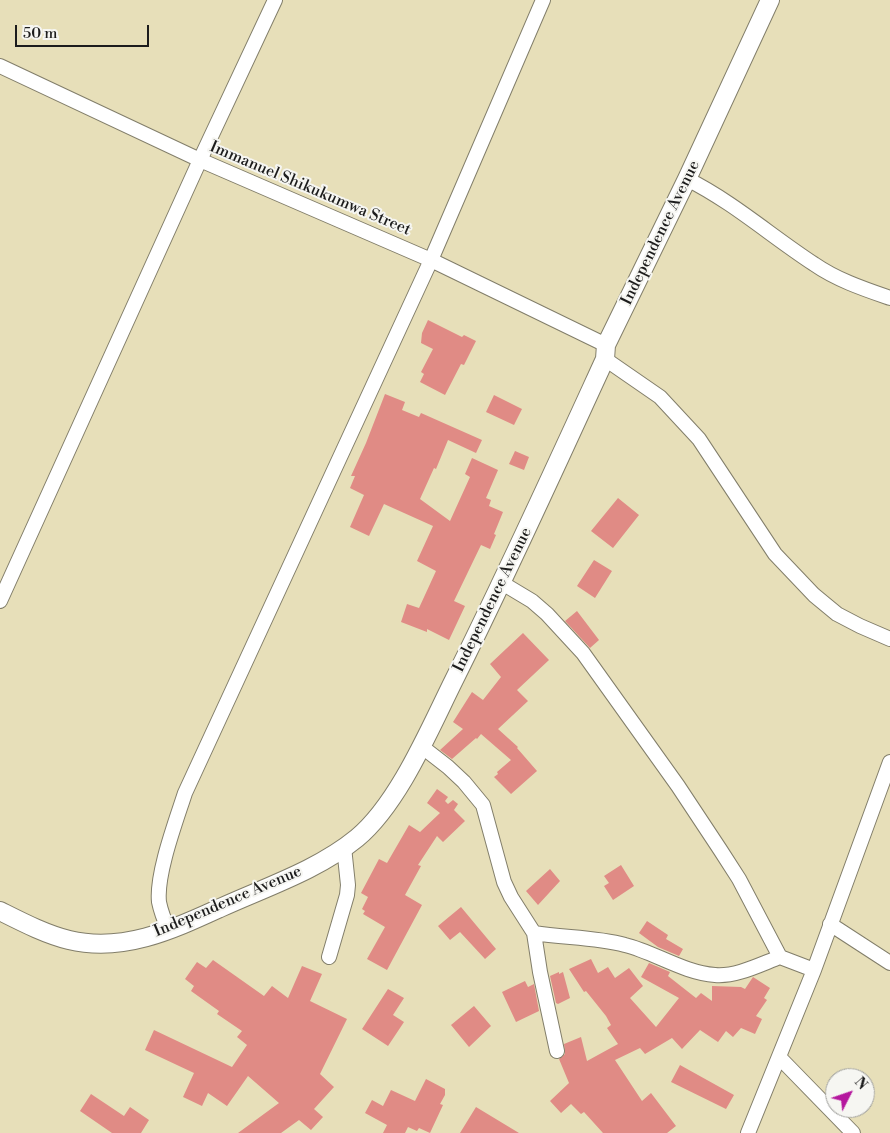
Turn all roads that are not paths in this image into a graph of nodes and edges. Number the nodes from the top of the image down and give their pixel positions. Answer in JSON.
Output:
{"nodes":[{"id":1,"x":275,"y":0,"type":"edge"},
{"id":2,"x":543,"y":0,"type":"edge"},
{"id":3,"x":770,"y":0,"type":"edge"},
{"id":4,"x":0,"y":66,"type":"edge"},
{"id":5,"x":200,"y":160,"type":"junction"},
{"id":6,"x":687,"y":179,"type":"junction"},
{"id":7,"x":431,"y":260,"type":"junction"},
{"id":8,"x":890,"y":298,"type":"edge"},
{"id":9,"x":606,"y":352,"type":"junction"},
{"id":10,"x":502,"y":583,"type":"junction"},
{"id":11,"x":0,"y":601,"type":"edge"},
{"id":12,"x":890,"y":639,"type":"edge"},
{"id":13,"x":421,"y":746,"type":"junction"},
{"id":14,"x":890,"y":762,"type":"edge"},
{"id":15,"x":344,"y":847,"type":"junction"},
{"id":16,"x":0,"y":911,"type":"edge"},
{"id":17,"x":830,"y":924,"type":"junction"},
{"id":18,"x":169,"y":931,"type":"junction"},
{"id":19,"x":534,"y":933,"type":"junction"},
{"id":20,"x":780,"y":956,"type":"junction"},
{"id":21,"x":329,"y":957,"type":"dead end"},
{"id":22,"x":890,"y":963,"type":"edge"},
{"id":23,"x":814,"y":970,"type":"junction"},
{"id":24,"x":557,"y":1051,"type":"dead end"},
{"id":25,"x":779,"y":1058,"type":"junction"},
{"id":26,"x":748,"y":1133,"type":"edge"},
{"id":27,"x":854,"y":1133,"type":"edge"}],
"edges":[{"from":1,"to":5,"type":"street"},
{"from":2,"to":7,"type":"street"},
{"from":3,"to":6,"type":"street","name":"Independence Avenue"},
{"from":4,"to":5,"type":"street","name":"Immanuel Shikukumwa Street"},
{"from":5,"to":7,"type":"street","name":"Immanuel Shikukumwa Street"},
{"from":5,"to":11,"type":"street"},
{"from":6,"to":8,"type":"street"},
{"from":6,"to":9,"type":"street","name":"Independence Avenue"},
{"from":7,"to":9,"type":"street","name":"Immanuel Shikukumwa Street"},
{"from":7,"to":18,"type":"street"},
{"from":9,"to":10,"type":"street","name":"Independence Avenue"},
{"from":9,"to":12,"type":"street","name":"Immanuel Shikukumwa Street"},
{"from":10,"to":13,"type":"street","name":"Independence Avenue"},
{"from":10,"to":20,"type":"street"},
{"from":13,"to":15,"type":"street","name":"Independence Avenue"},
{"from":13,"to":19,"type":"street"},
{"from":14,"to":17,"type":"street"},
{"from":15,"to":18,"type":"street","name":"Independence Avenue"},
{"from":15,"to":21,"type":"street"},
{"from":16,"to":18,"type":"street","name":"Independence Avenue"},
{"from":17,"to":22,"type":"street"},
{"from":17,"to":23,"type":"street"},
{"from":19,"to":20,"type":"street"},
{"from":19,"to":24,"type":"street"},
{"from":20,"to":23,"type":"street"},
{"from":23,"to":25,"type":"street"},
{"from":25,"to":26,"type":"street"},
{"from":25,"to":27,"type":"street"}]}
